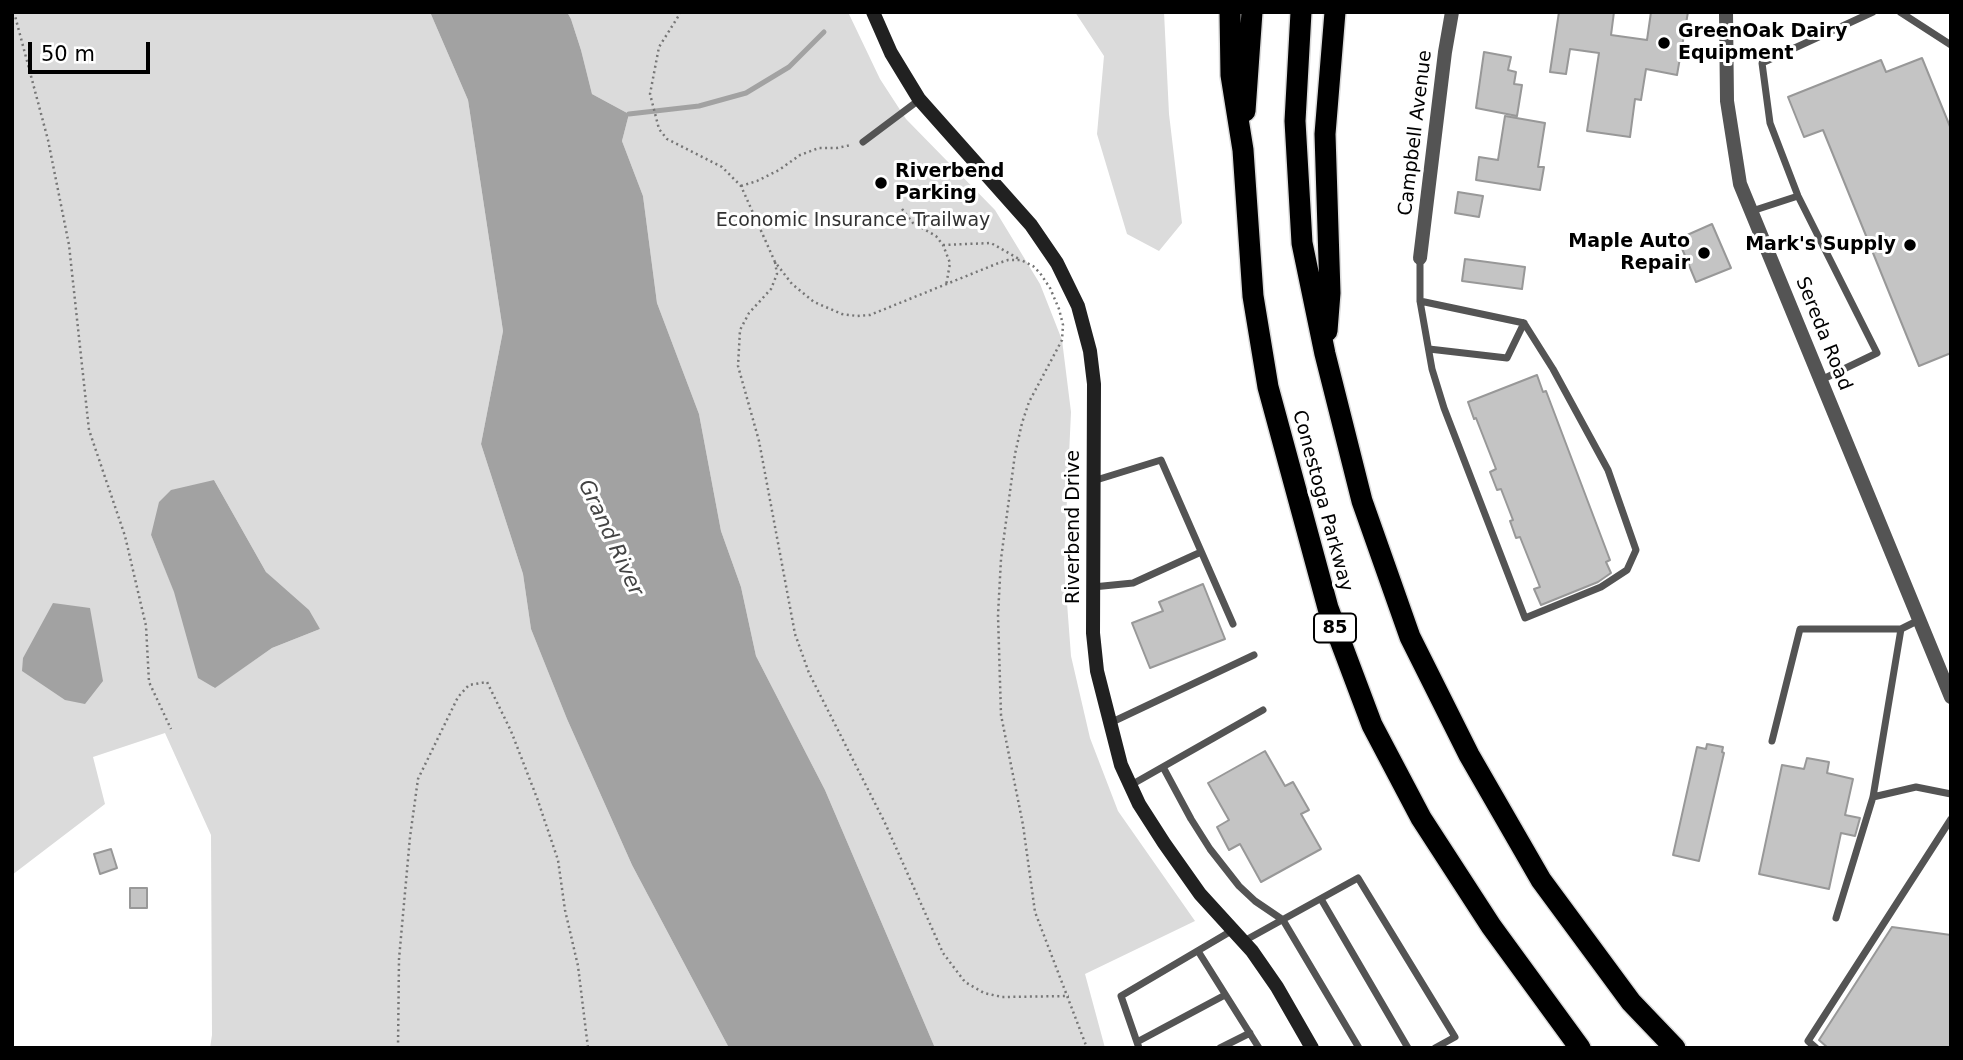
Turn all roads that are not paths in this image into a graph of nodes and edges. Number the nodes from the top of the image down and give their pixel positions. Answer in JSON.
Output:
{"nodes":[{"id":1,"x":873,"y":12,"type":"edge"},
{"id":2,"x":1230,"y":12,"type":"edge"},
{"id":3,"x":1252,"y":12,"type":"edge"},
{"id":4,"x":1301,"y":12,"type":"edge"},
{"id":5,"x":1335,"y":12,"type":"edge"},
{"id":6,"x":1452,"y":12,"type":"edge"},
{"id":7,"x":1726,"y":12,"type":"edge"},
{"id":8,"x":1873,"y":12,"type":"edge"},
{"id":9,"x":1900,"y":12,"type":"edge"},
{"id":10,"x":1951,"y":45,"type":"edge"},
{"id":11,"x":919,"y":99,"type":"junction"},
{"id":12,"x":863,"y":142,"type":"road end"},
{"id":13,"x":1243,"y":150,"type":"junction"},
{"id":14,"x":1798,"y":196,"type":"junction"},
{"id":15,"x":1752,"y":211,"type":"junction"},
{"id":16,"x":1420,"y":258,"type":"joint"},
{"id":17,"x":1420,"y":301,"type":"junction"},
{"id":18,"x":1524,"y":323,"type":"junction"},
{"id":19,"x":1429,"y":349,"type":"junction"},
{"id":20,"x":1325,"y":354,"type":"junction"},
{"id":21,"x":1821,"y":380,"type":"junction"},
{"id":22,"x":1093,"y":482,"type":"junction"},
{"id":23,"x":1201,"y":552,"type":"junction"},
{"id":24,"x":1093,"y":587,"type":"junction"},
{"id":25,"x":1919,"y":620,"type":"junction"},
{"id":26,"x":1233,"y":624,"type":"dead end"},
{"id":27,"x":1902,"y":629,"type":"junction"},
{"id":28,"x":1254,"y":655,"type":"dead end"},
{"id":29,"x":1951,"y":696,"type":"edge"},
{"id":30,"x":1263,"y":710,"type":"dead end"},
{"id":31,"x":1110,"y":723,"type":"junction"},
{"id":32,"x":1772,"y":741,"type":"dead end"},
{"id":33,"x":1163,"y":767,"type":"junction"},
{"id":34,"x":1130,"y":785,"type":"junction"},
{"id":35,"x":1951,"y":794,"type":"edge"},
{"id":36,"x":1873,"y":797,"type":"junction"},
{"id":37,"x":1951,"y":819,"type":"edge"},
{"id":38,"x":1321,"y":899,"type":"junction"},
{"id":39,"x":1836,"y":918,"type":"dead end"},
{"id":40,"x":1283,"y":920,"type":"junction"},
{"id":41,"x":1233,"y":930,"type":"junction"},
{"id":42,"x":1243,"y":942,"type":"junction"},
{"id":43,"x":1198,"y":951,"type":"junction"},
{"id":44,"x":1225,"y":995,"type":"junction"},
{"id":45,"x":1250,"y":1033,"type":"junction"},
{"id":46,"x":1138,"y":1045,"type":"edge"},
{"id":47,"x":1220,"y":1048,"type":"edge"},
{"id":48,"x":1259,"y":1048,"type":"edge"},
{"id":49,"x":1311,"y":1048,"type":"edge"},
{"id":50,"x":1359,"y":1048,"type":"edge"},
{"id":51,"x":1408,"y":1048,"type":"edge"},
{"id":52,"x":1435,"y":1048,"type":"edge"},
{"id":53,"x":1580,"y":1048,"type":"edge"},
{"id":54,"x":1675,"y":1048,"type":"edge"},
{"id":55,"x":1816,"y":1048,"type":"edge"}],
"edges":[{"from":1,"to":11,"type":"street","name":"Riverbend Drive"},
{"from":2,"to":13,"type":"highway","name":"Conestoga Parkway","number":"85"},
{"from":3,"to":13,"type":"highway","name":"Conestoga Parkway","number":"85"},
{"from":4,"to":20,"type":"highway","name":"Conestoga Parkway"},
{"from":5,"to":20,"type":"highway","name":"Conestoga Parkway"},
{"from":6,"to":16,"type":"street","name":"Campbell Avenue"},
{"from":7,"to":15,"type":"street","name":"Sereda Road"},
{"from":8,"to":14,"type":"lane"},
{"from":9,"to":10,"type":"lane"},
{"from":11,"to":12,"type":"lane"},
{"from":11,"to":22,"type":"street","name":"Riverbend Drive"},
{"from":13,"to":53,"type":"highway","name":"Conestoga Parkway","number":"85"},
{"from":14,"to":15,"type":"lane"},
{"from":14,"to":21,"type":"lane"},
{"from":15,"to":21,"type":"street","name":"Sereda Road"},
{"from":16,"to":17,"type":"lane"},
{"from":17,"to":18,"type":"lane"},
{"from":17,"to":19,"type":"lane"},
{"from":18,"to":19,"type":"lane"},
{"from":18,"to":19,"type":"lane"},
{"from":20,"to":54,"type":"highway","name":"Conestoga Parkway"},
{"from":21,"to":25,"type":"street","name":"Sereda Road"},
{"from":22,"to":23,"type":"lane"},
{"from":22,"to":24,"type":"street","name":"Riverbend Drive"},
{"from":23,"to":24,"type":"lane"},
{"from":23,"to":26,"type":"lane"},
{"from":24,"to":31,"type":"street","name":"Riverbend Drive"},
{"from":25,"to":27,"type":"lane"},
{"from":25,"to":29,"type":"street","name":"Sereda Road"},
{"from":27,"to":32,"type":"lane"},
{"from":27,"to":36,"type":"lane"},
{"from":28,"to":31,"type":"lane"},
{"from":30,"to":33,"type":"lane"},
{"from":31,"to":34,"type":"street","name":"Riverbend Drive"},
{"from":33,"to":34,"type":"lane"},
{"from":33,"to":40,"type":"lane"},
{"from":34,"to":41,"type":"street","name":"Riverbend Drive"},
{"from":35,"to":36,"type":"lane"},
{"from":36,"to":39,"type":"lane"},
{"from":37,"to":55,"type":"lane"},
{"from":38,"to":40,"type":"lane"},
{"from":38,"to":51,"type":"lane"},
{"from":38,"to":52,"type":"lane"},
{"from":40,"to":42,"type":"lane"},
{"from":40,"to":50,"type":"lane"},
{"from":41,"to":42,"type":"street","name":"Riverbend Drive"},
{"from":41,"to":43,"type":"lane"},
{"from":42,"to":49,"type":"street","name":"Riverbend Drive"},
{"from":43,"to":44,"type":"lane"},
{"from":43,"to":46,"type":"lane"},
{"from":44,"to":45,"type":"lane"},
{"from":44,"to":46,"type":"lane"},
{"from":45,"to":47,"type":"lane"},
{"from":45,"to":48,"type":"lane"}]}
